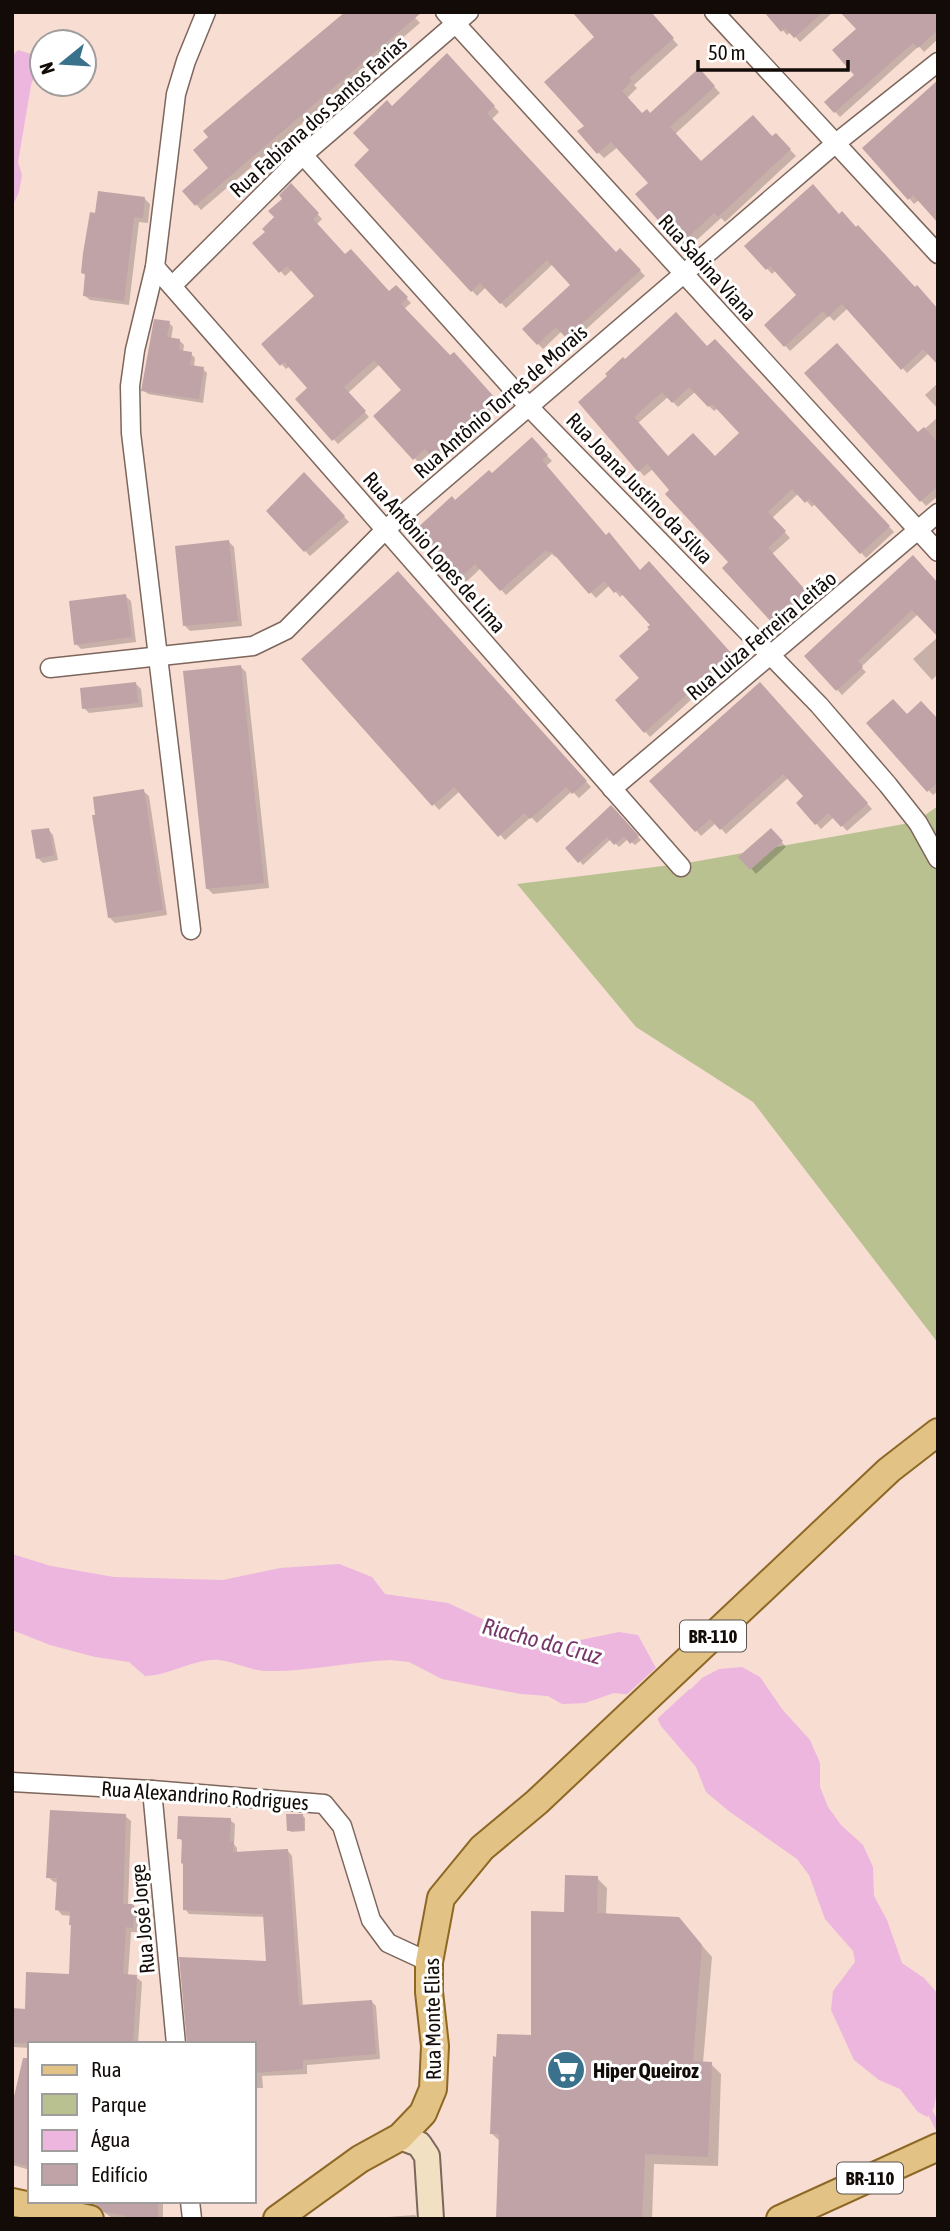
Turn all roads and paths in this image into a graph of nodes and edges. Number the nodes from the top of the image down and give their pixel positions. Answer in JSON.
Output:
{"nodes":[{"id":1,"x":206,"y":12,"type":"edge"},
{"id":2,"x":714,"y":12,"type":"edge"},
{"id":3,"x":457,"y":16,"type":"edge"},
{"id":4,"x":938,"y":62,"type":"edge"},
{"id":5,"x":836,"y":143,"type":"junction"},
{"id":6,"x":303,"y":155,"type":"junction"},
{"id":7,"x":938,"y":254,"type":"edge"},
{"id":8,"x":155,"y":267,"type":"junction"},
{"id":9,"x":682,"y":273,"type":"junction"},
{"id":10,"x":172,"y":286,"type":"junction"},
{"id":11,"x":529,"y":407,"type":"junction"},
{"id":12,"x":938,"y":513,"type":"edge"},
{"id":13,"x":386,"y":529,"type":"junction"},
{"id":14,"x":918,"y":530,"type":"junction"},
{"id":15,"x":938,"y":552,"type":"edge"},
{"id":16,"x":160,"y":655,"type":"junction"},
{"id":17,"x":772,"y":656,"type":"junction"},
{"id":18,"x":50,"y":668,"type":"dead end"},
{"id":19,"x":612,"y":789,"type":"junction"},
{"id":20,"x":938,"y":859,"type":"edge"},
{"id":21,"x":681,"y":867,"type":"dead end"},
{"id":22,"x":191,"y":930,"type":"dead end"},
{"id":23,"x":938,"y":1432,"type":"edge"},
{"id":24,"x":12,"y":1782,"type":"edge"},
{"id":25,"x":152,"y":1790,"type":"junction"},
{"id":26,"x":429,"y":1962,"type":"junction"},
{"id":27,"x":176,"y":2042,"type":"edge"},
{"id":28,"x":400,"y":2137,"type":"junction"},
{"id":29,"x":938,"y":2147,"type":"edge"},
{"id":30,"x":12,"y":2202,"type":"edge"},
{"id":31,"x":791,"y":2214,"type":"edge"},
{"id":32,"x":90,"y":2219,"type":"edge"},
{"id":33,"x":277,"y":2219,"type":"edge"},
{"id":34,"x":431,"y":2219,"type":"edge"}],
"edges":[{"from":1,"to":8,"type":"street"},
{"from":2,"to":5,"type":"street"},
{"from":3,"to":6,"type":"street","name":"Rua Fabiana dos Santos Farias"},
{"from":3,"to":9,"type":"street","name":"Rua Sabina Viana"},
{"from":4,"to":5,"type":"street","name":"Rua Antônio Torres de Morais"},
{"from":5,"to":7,"type":"street"},
{"from":5,"to":9,"type":"street","name":"Rua Antônio Torres de Morais"},
{"from":6,"to":10,"type":"street","name":"Rua Fabiana dos Santos Farias"},
{"from":6,"to":11,"type":"street","name":"Rua Joana Justino da Silva"},
{"from":8,"to":10,"type":"street","name":"Rua Antônio Lopes de Lima"},
{"from":8,"to":16,"type":"street"},
{"from":9,"to":11,"type":"street","name":"Rua Antônio Torres de Morais"},
{"from":9,"to":14,"type":"street","name":"Rua Sabina Viana"},
{"from":10,"to":13,"type":"street","name":"Rua Antônio Lopes de Lima"},
{"from":11,"to":13,"type":"street","name":"Rua Antônio Torres de Morais"},
{"from":11,"to":17,"type":"street","name":"Rua Joana Justino da Silva"},
{"from":12,"to":14,"type":"street","name":"Rua Luiza Ferreira Leitão"},
{"from":13,"to":16,"type":"street","name":"Rua Antônio Torres de Morais"},
{"from":13,"to":19,"type":"street","name":"Rua Antônio Lopes de Lima"},
{"from":14,"to":15,"type":"street","name":"Rua Sabina Viana"},
{"from":14,"to":17,"type":"street","name":"Rua Luiza Ferreira Leitão"},
{"from":16,"to":18,"type":"street","name":"Rua Antônio Torres de Morais"},
{"from":16,"to":22,"type":"street"},
{"from":17,"to":19,"type":"street","name":"Rua Luiza Ferreira Leitão"},
{"from":17,"to":20,"type":"street","name":"Rua Joana Justino da Silva"},
{"from":19,"to":21,"type":"street","name":"Rua Antônio Lopes de Lima"},
{"from":23,"to":26,"type":"main road","name":"Rua Monte Elias","number":"BR-110"},
{"from":24,"to":25,"type":"street","name":"Rua Alexandrino Rodrigues"},
{"from":25,"to":26,"type":"street","name":"Rua Alexandrino Rodrigues"},
{"from":25,"to":27,"type":"street","name":"Rua José Jorge"},
{"from":26,"to":28,"type":"main road","name":"Rua Monte Elias","number":"BR-110"},
{"from":28,"to":33,"type":"main road","name":"Rua Monte Elias"},
{"from":28,"to":34,"type":"street"},
{"from":29,"to":31,"type":"main road","number":"BR-110"},
{"from":30,"to":32,"type":"main road"}]}
